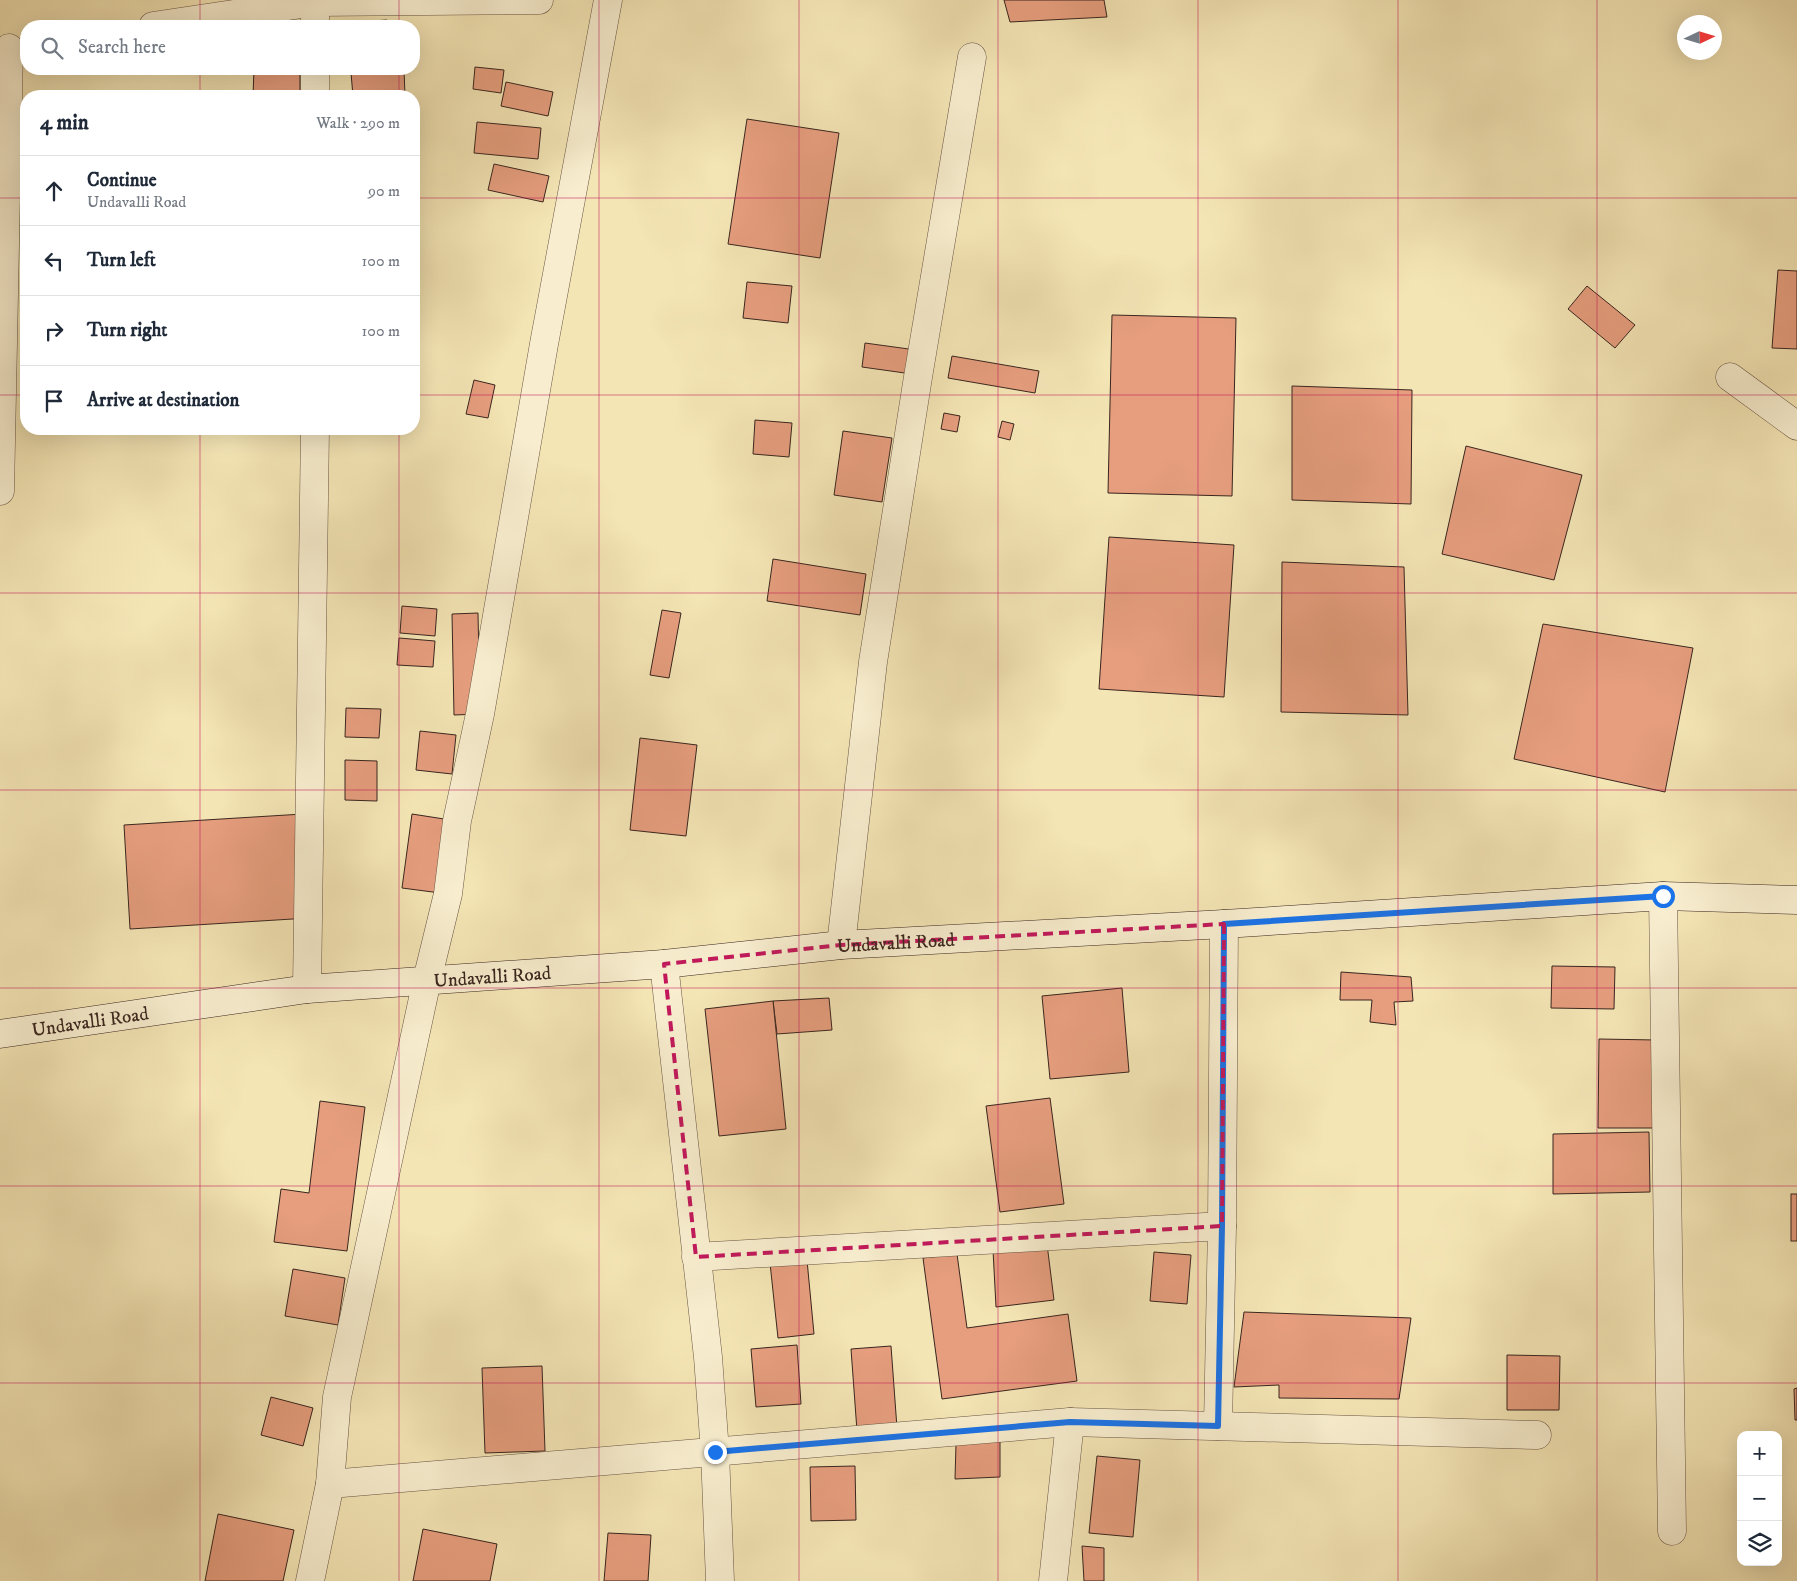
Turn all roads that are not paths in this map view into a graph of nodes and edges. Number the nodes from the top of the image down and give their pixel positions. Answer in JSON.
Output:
{"nodes":[{"id":1,"x":539,"y":0,"type":"edge"},
{"id":2,"x":608,"y":0,"type":"edge"},
{"id":3,"x":315,"y":9,"type":"edge"},
{"id":4,"x":210,"y":20,"type":"edge"},
{"id":5,"x":12,"y":48,"type":"edge"},
{"id":6,"x":972,"y":57,"type":"dead end"},
{"id":7,"x":315,"y":75,"type":"edge"},
{"id":8,"x":315,"y":90,"type":"edge"},
{"id":9,"x":1730,"y":377,"type":"dead end"},
{"id":10,"x":1797,"y":426,"type":"edge"},
{"id":11,"x":315,"y":435,"type":"edge"},
{"id":12,"x":0,"y":491,"type":"edge"},
{"id":13,"x":1663,"y":896,"type":"junction"},
{"id":14,"x":1797,"y":900,"type":"edge"},
{"id":15,"x":1224,"y":924,"type":"junction"},
{"id":16,"x":841,"y":945,"type":"junction"},
{"id":17,"x":664,"y":964,"type":"junction"},
{"id":18,"x":427,"y":980,"type":"junction"},
{"id":19,"x":307,"y":989,"type":"junction"},
{"id":20,"x":0,"y":1034,"type":"edge"},
{"id":21,"x":1222,"y":1226,"type":"junction"},
{"id":22,"x":696,"y":1257,"type":"junction"},
{"id":23,"x":1070,"y":1422,"type":"junction"},
{"id":24,"x":1218,"y":1426,"type":"junction"},
{"id":25,"x":1537,"y":1435,"type":"dead end"},
{"id":26,"x":715,"y":1452,"type":"junction"},
{"id":27,"x":330,"y":1484,"type":"junction"},
{"id":28,"x":1672,"y":1532,"type":"dead end"},
{"id":29,"x":310,"y":1581,"type":"edge"},
{"id":30,"x":720,"y":1581,"type":"edge"},
{"id":31,"x":1053,"y":1581,"type":"edge"}],
"edges":[{"from":1,"to":3,"type":"street"},
{"from":2,"to":18,"type":"street"},
{"from":3,"to":4,"type":"street"},
{"from":5,"to":12,"type":"street"},
{"from":6,"to":16,"type":"street"},
{"from":7,"to":8,"type":"street"},
{"from":9,"to":10,"type":"street"},
{"from":11,"to":19,"type":"street"},
{"from":13,"to":14,"type":"street","name":"Undavalli Road"},
{"from":13,"to":15,"type":"street","name":"Undavalli Road"},
{"from":13,"to":28,"type":"street"},
{"from":15,"to":16,"type":"street","name":"Undavalli Road"},
{"from":15,"to":21,"type":"street"},
{"from":16,"to":17,"type":"street","name":"Undavalli Road"},
{"from":17,"to":18,"type":"street","name":"Undavalli Road"},
{"from":17,"to":22,"type":"street"},
{"from":18,"to":19,"type":"street","name":"Undavalli Road"},
{"from":18,"to":27,"type":"street"},
{"from":19,"to":20,"type":"street","name":"Undavalli Road"},
{"from":21,"to":22,"type":"street"},
{"from":21,"to":24,"type":"street"},
{"from":22,"to":26,"type":"street"},
{"from":23,"to":24,"type":"street"},
{"from":23,"to":26,"type":"street"},
{"from":23,"to":31,"type":"street"},
{"from":24,"to":25,"type":"street"},
{"from":26,"to":27,"type":"street"},
{"from":26,"to":30,"type":"street"},
{"from":27,"to":29,"type":"street"}]}
